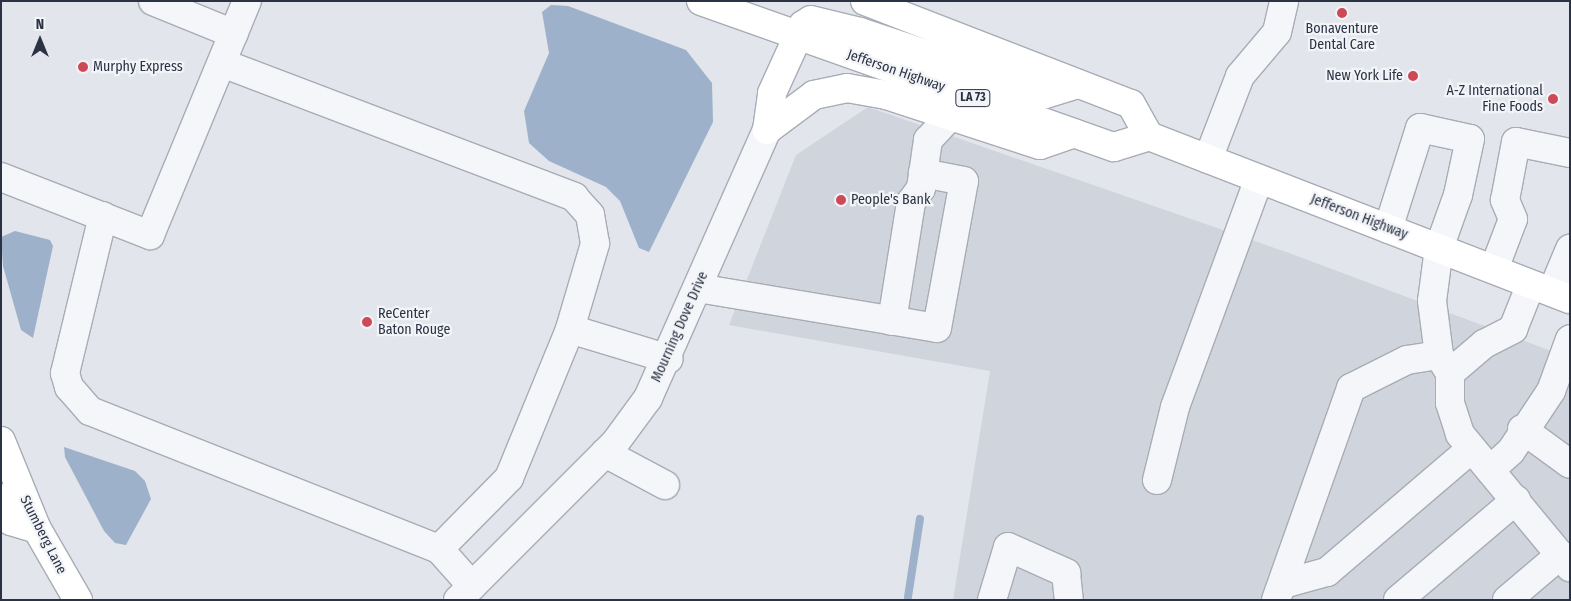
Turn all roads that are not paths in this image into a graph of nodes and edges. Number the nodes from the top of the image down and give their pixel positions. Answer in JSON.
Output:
{"nodes":[{"id":1,"x":153,"y":1,"type":"edge"},
{"id":2,"x":247,"y":1,"type":"edge"},
{"id":3,"x":701,"y":1,"type":"edge"},
{"id":4,"x":865,"y":1,"type":"edge"},
{"id":5,"x":1284,"y":1,"type":"edge"},
{"id":6,"x":186,"y":7,"type":"edge"},
{"id":7,"x":234,"y":34,"type":"junction"},
{"id":8,"x":797,"y":37,"type":"junction"},
{"id":9,"x":222,"y":63,"type":"junction"},
{"id":10,"x":1077,"y":84,"type":"junction"},
{"id":11,"x":951,"y":115,"type":"junction"},
{"id":12,"x":767,"y":130,"type":"junction"},
{"id":13,"x":1074,"y":133,"type":"junction"},
{"id":14,"x":1149,"y":136,"type":"junction"},
{"id":15,"x":1570,"y":153,"type":"edge"},
{"id":16,"x":1208,"y":159,"type":"junction"},
{"id":17,"x":923,"y":173,"type":"junction"},
{"id":18,"x":1,"y":177,"type":"edge"},
{"id":19,"x":1259,"y":179,"type":"junction"},
{"id":20,"x":103,"y":216,"type":"junction"},
{"id":21,"x":1388,"y":229,"type":"junction"},
{"id":22,"x":1438,"y":248,"type":"junction"},
{"id":23,"x":1570,"y":249,"type":"edge"},
{"id":24,"x":1494,"y":269,"type":"junction"},
{"id":25,"x":698,"y":288,"type":"junction"},
{"id":26,"x":1551,"y":291,"type":"edge"},
{"id":27,"x":892,"y":321,"type":"junction"},
{"id":28,"x":570,"y":329,"type":"junction"},
{"id":29,"x":1570,"y":339,"type":"edge"},
{"id":30,"x":669,"y":358,"type":"junction"},
{"id":31,"x":1444,"y":364,"type":"junction"},
{"id":32,"x":1522,"y":430,"type":"junction"},
{"id":33,"x":1,"y":441,"type":"edge"},
{"id":34,"x":1471,"y":449,"type":"junction"},
{"id":35,"x":605,"y":452,"type":"junction"},
{"id":36,"x":1570,"y":464,"type":"edge"},
{"id":37,"x":1490,"y":470,"type":"junction"},
{"id":38,"x":1157,"y":480,"type":"dead end"},
{"id":39,"x":665,"y":486,"type":"dead end"},
{"id":40,"x":1,"y":498,"type":"edge"},
{"id":41,"x":1516,"y":500,"type":"junction"},
{"id":42,"x":37,"y":530,"type":"junction"},
{"id":43,"x":439,"y":549,"type":"junction"},
{"id":44,"x":1567,"y":562,"type":"edge"},
{"id":45,"x":1280,"y":592,"type":"edge"},
{"id":46,"x":465,"y":593,"type":"edge"},
{"id":47,"x":78,"y":600,"type":"edge"},
{"id":48,"x":992,"y":600,"type":"edge"},
{"id":49,"x":1069,"y":600,"type":"edge"},
{"id":50,"x":1398,"y":600,"type":"edge"},
{"id":51,"x":1507,"y":600,"type":"edge"}],
"edges":[{"from":1,"to":6,"type":"street"},
{"from":2,"to":7,"type":"street"},
{"from":3,"to":8,"type":"main road","name":"Jefferson Highway","number":"LA 73"},
{"from":4,"to":10,"type":"main road"},
{"from":5,"to":16,"type":"street"},
{"from":6,"to":7,"type":"street"},
{"from":7,"to":9,"type":"street"},
{"from":8,"to":10,"type":"main road"},
{"from":8,"to":12,"type":"main road"},
{"from":8,"to":13,"type":"main road","name":"Jefferson Highway","number":"LA 73"},
{"from":9,"to":20,"type":"street"},
{"from":9,"to":28,"type":"street"},
{"from":10,"to":14,"type":"main road"},
{"from":11,"to":12,"type":"main road"},
{"from":11,"to":13,"type":"main road"},
{"from":11,"to":17,"type":"street"},
{"from":12,"to":25,"type":"street","name":"Mourning Dove Drive"},
{"from":13,"to":14,"type":"main road","name":"Jefferson Highway","number":"LA 73"},
{"from":14,"to":16,"type":"main road","name":"Jefferson Highway"},
{"from":15,"to":24,"type":"street"},
{"from":16,"to":19,"type":"main road","name":"Jefferson Highway"},
{"from":17,"to":27,"type":"street"},
{"from":17,"to":27,"type":"street"},
{"from":18,"to":20,"type":"street"},
{"from":19,"to":21,"type":"main road","name":"Jefferson Highway"},
{"from":19,"to":38,"type":"street"},
{"from":20,"to":43,"type":"street"},
{"from":21,"to":22,"type":"main road","name":"Jefferson Highway"},
{"from":21,"to":22,"type":"street"},
{"from":22,"to":24,"type":"main road","name":"Jefferson Highway"},
{"from":22,"to":31,"type":"street"},
{"from":23,"to":26,"type":"street"},
{"from":24,"to":26,"type":"main road","name":"Jefferson Highway"},
{"from":25,"to":27,"type":"street"},
{"from":25,"to":30,"type":"street","name":"Mourning Dove Drive"},
{"from":26,"to":31,"type":"street"},
{"from":28,"to":30,"type":"street"},
{"from":28,"to":43,"type":"street"},
{"from":29,"to":32,"type":"street"},
{"from":30,"to":35,"type":"street","name":"Mourning Dove Drive"},
{"from":31,"to":34,"type":"street"},
{"from":31,"to":45,"type":"street"},
{"from":32,"to":36,"type":"street"},
{"from":32,"to":37,"type":"street"},
{"from":33,"to":42,"type":"main road","name":"Stumberg Lane"},
{"from":34,"to":37,"type":"street"},
{"from":34,"to":45,"type":"street"},
{"from":35,"to":39,"type":"street"},
{"from":35,"to":46,"type":"street","name":"Mourning Dove Drive"},
{"from":37,"to":41,"type":"street"},
{"from":40,"to":42,"type":"main road"},
{"from":41,"to":44,"type":"street"},
{"from":41,"to":50,"type":"street"},
{"from":42,"to":47,"type":"main road","name":"Stumberg Lane"},
{"from":43,"to":46,"type":"street"},
{"from":44,"to":51,"type":"street"},
{"from":48,"to":49,"type":"street"}]}
